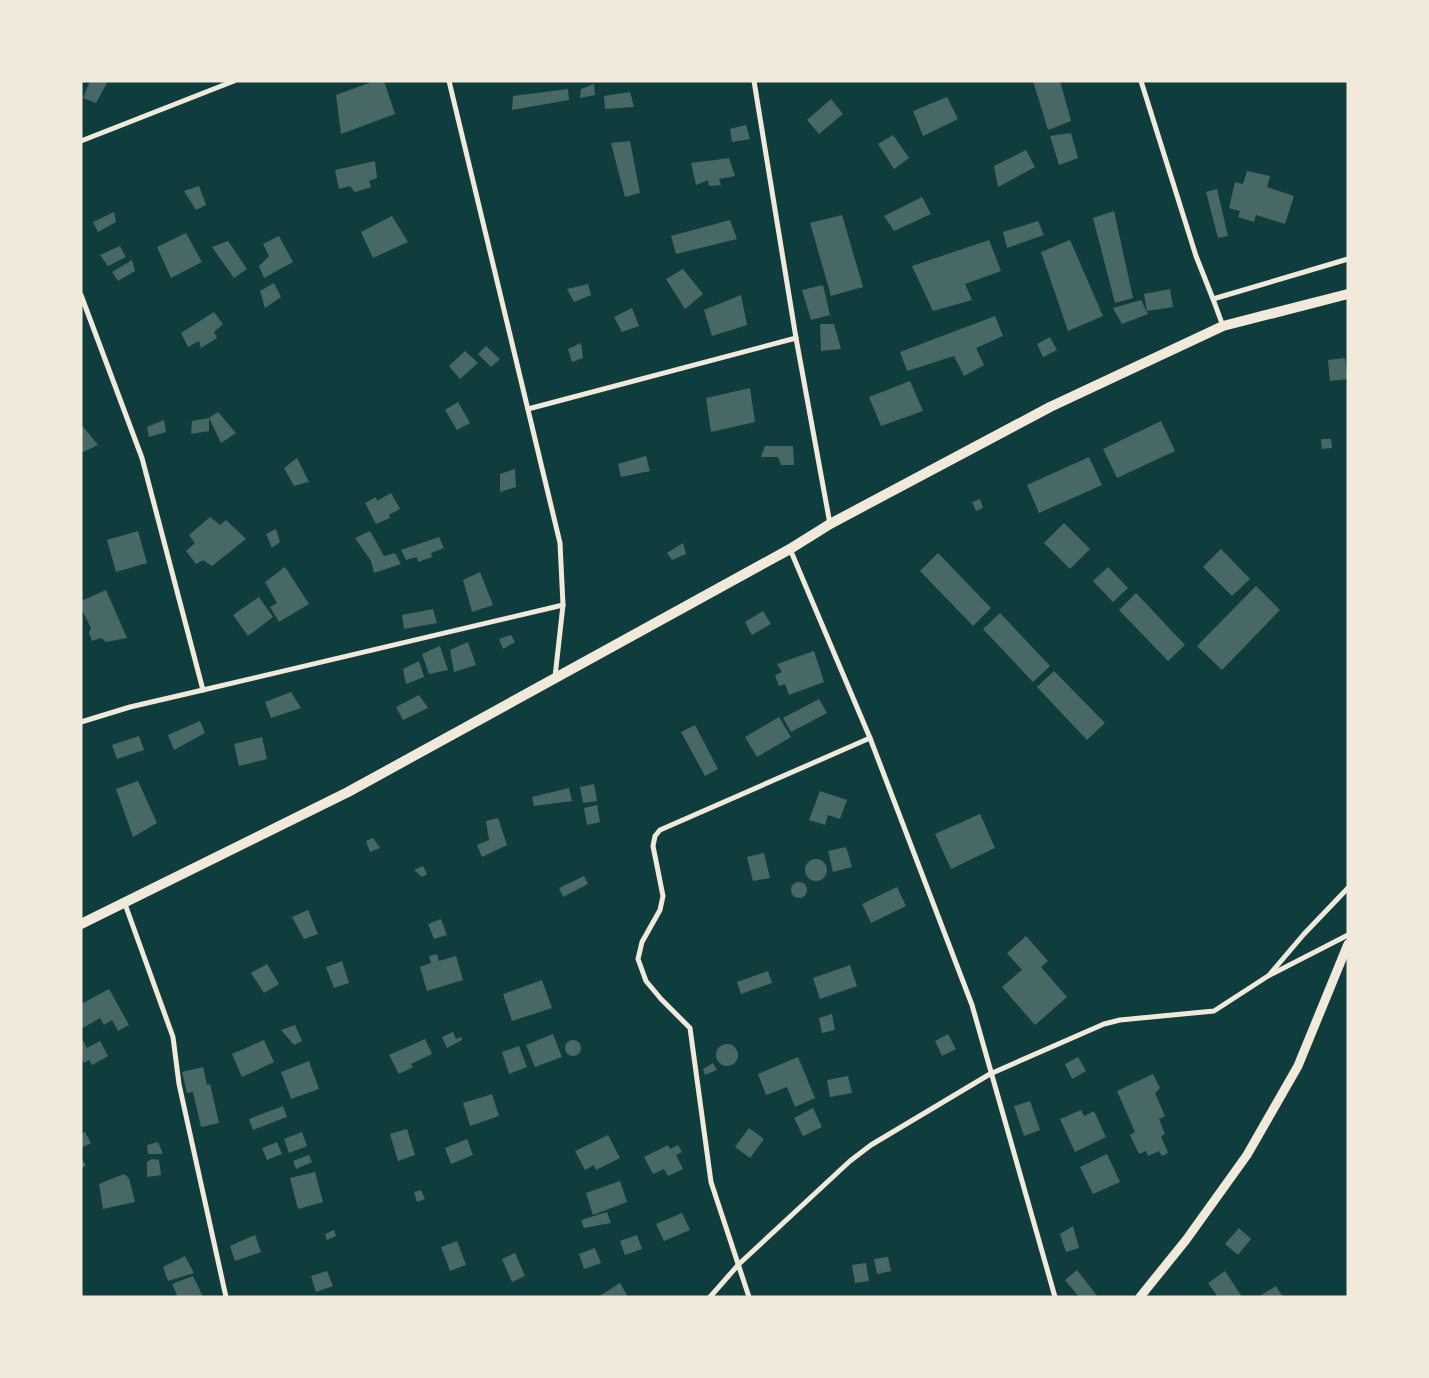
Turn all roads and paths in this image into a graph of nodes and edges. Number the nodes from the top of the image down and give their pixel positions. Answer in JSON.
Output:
{"nodes":[{"id":1,"x":234,"y":81,"type":"edge"},
{"id":2,"x":450,"y":81,"type":"edge"},
{"id":3,"x":754,"y":81,"type":"edge"},
{"id":4,"x":1141,"y":81,"type":"edge"},
{"id":5,"x":81,"y":141,"type":"edge"},
{"id":6,"x":1348,"y":259,"type":"edge"},
{"id":7,"x":1348,"y":294,"type":"edge"},
{"id":8,"x":81,"y":296,"type":"edge"},
{"id":9,"x":1213,"y":299,"type":"junction"},
{"id":10,"x":1223,"y":326,"type":"junction"},
{"id":11,"x":796,"y":338,"type":"junction"},
{"id":12,"x":528,"y":409,"type":"junction"},
{"id":13,"x":830,"y":524,"type":"junction"},
{"id":14,"x":790,"y":549,"type":"junction"},
{"id":15,"x":563,"y":605,"type":"junction"},
{"id":16,"x":555,"y":678,"type":"junction"},
{"id":17,"x":203,"y":690,"type":"junction"},
{"id":18,"x":81,"y":722,"type":"edge"},
{"id":19,"x":870,"y":738,"type":"junction"},
{"id":20,"x":1348,"y":888,"type":"edge"},
{"id":21,"x":125,"y":904,"type":"junction"},
{"id":22,"x":81,"y":924,"type":"edge"},
{"id":23,"x":1348,"y":935,"type":"edge"},
{"id":24,"x":1348,"y":944,"type":"edge"},
{"id":25,"x":1268,"y":976,"type":"junction"},
{"id":26,"x":990,"y":1074,"type":"junction"},
{"id":27,"x":739,"y":1264,"type":"junction"},
{"id":28,"x":226,"y":1297,"type":"edge"},
{"id":29,"x":710,"y":1297,"type":"edge"},
{"id":30,"x":749,"y":1297,"type":"edge"},
{"id":31,"x":1055,"y":1297,"type":"edge"},
{"id":32,"x":1140,"y":1297,"type":"edge"}],
"edges":[{"from":1,"to":5,"type":"street"},
{"from":2,"to":12,"type":"street"},
{"from":3,"to":11,"type":"street"},
{"from":4,"to":9,"type":"street"},
{"from":6,"to":9,"type":"street"},
{"from":7,"to":10,"type":"main road"},
{"from":8,"to":17,"type":"street"},
{"from":9,"to":10,"type":"street"},
{"from":10,"to":13,"type":"main road"},
{"from":11,"to":12,"type":"street"},
{"from":11,"to":13,"type":"street"},
{"from":12,"to":15,"type":"street"},
{"from":13,"to":14,"type":"main road"},
{"from":14,"to":16,"type":"main road"},
{"from":14,"to":19,"type":"street"},
{"from":15,"to":16,"type":"street"},
{"from":15,"to":17,"type":"street"},
{"from":16,"to":21,"type":"main road"},
{"from":17,"to":18,"type":"street"},
{"from":19,"to":26,"type":"street"},
{"from":19,"to":27,"type":"street"},
{"from":20,"to":25,"type":"street"},
{"from":21,"to":22,"type":"main road"},
{"from":21,"to":28,"type":"street"},
{"from":23,"to":25,"type":"street"},
{"from":24,"to":32,"type":"street"},
{"from":25,"to":26,"type":"street"},
{"from":26,"to":27,"type":"street"},
{"from":26,"to":31,"type":"street"},
{"from":27,"to":29,"type":"street"},
{"from":27,"to":30,"type":"street"}]}
